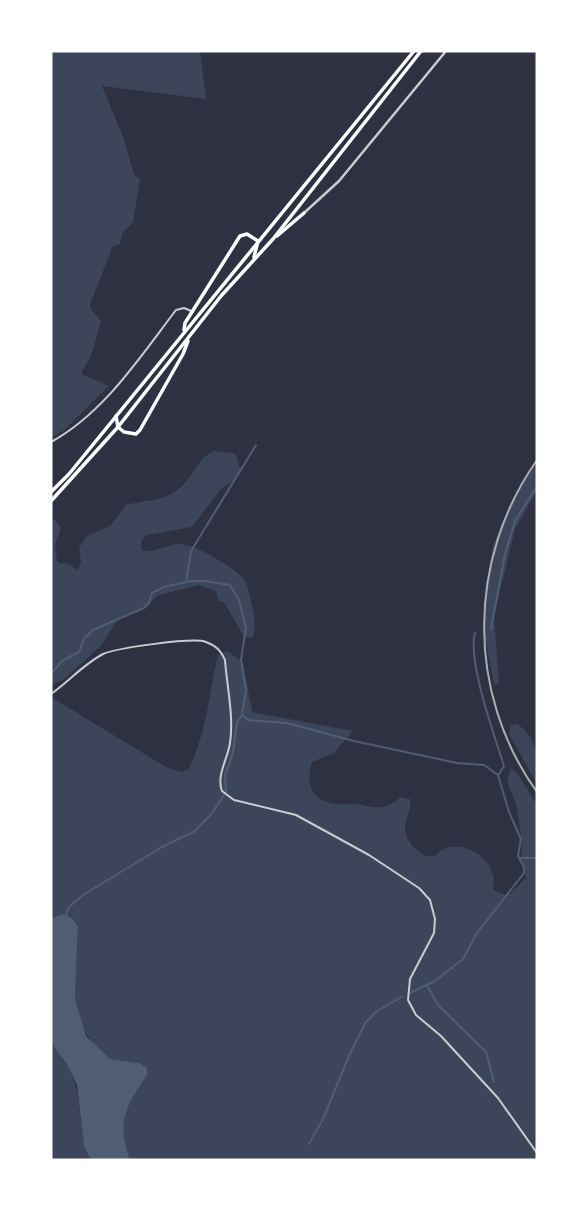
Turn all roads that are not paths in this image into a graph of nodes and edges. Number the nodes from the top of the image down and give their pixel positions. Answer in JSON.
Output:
{"nodes":[{"id":1,"x":414,"y":51,"type":"edge"},
{"id":2,"x":421,"y":51,"type":"edge"},
{"id":3,"x":446,"y":51,"type":"edge"},
{"id":4,"x":295,"y":211,"type":"junction"},
{"id":5,"x":304,"y":213,"type":"junction"},
{"id":6,"x":273,"y":239,"type":"junction"},
{"id":7,"x":258,"y":241,"type":"junction"},
{"id":8,"x":251,"y":262,"type":"junction"},
{"id":9,"x":192,"y":311,"type":"junction"},
{"id":10,"x":184,"y":331,"type":"junction"},
{"id":11,"x":188,"y":337,"type":"junction"},
{"id":12,"x":116,"y":414,"type":"junction"},
{"id":13,"x":118,"y":427,"type":"junction"},
{"id":14,"x":51,"y":442,"type":"edge"},
{"id":15,"x":51,"y":492,"type":"edge"},
{"id":16,"x":51,"y":501,"type":"edge"},
{"id":17,"x":51,"y":694,"type":"edge"},
{"id":18,"x":537,"y":1153,"type":"edge"}],
"edges":[{"from":1,"to":7,"type":"highway"},
{"from":2,"to":4,"type":"highway"},
{"from":3,"to":5,"type":"street"},
{"from":4,"to":5,"type":"highway"},
{"from":4,"to":6,"type":"highway"},
{"from":5,"to":6,"type":"highway"},
{"from":6,"to":8,"type":"highway"},
{"from":7,"to":8,"type":"highway"},
{"from":7,"to":9,"type":"highway"},
{"from":7,"to":10,"type":"highway"},
{"from":8,"to":11,"type":"highway"},
{"from":9,"to":10,"type":"highway"},
{"from":9,"to":14,"type":"street"},
{"from":10,"to":12,"type":"highway"},
{"from":11,"to":13,"type":"highway"},
{"from":11,"to":13,"type":"highway"},
{"from":12,"to":13,"type":"highway"},
{"from":12,"to":15,"type":"highway"},
{"from":13,"to":16,"type":"highway"},
{"from":17,"to":18,"type":"street"}]}
